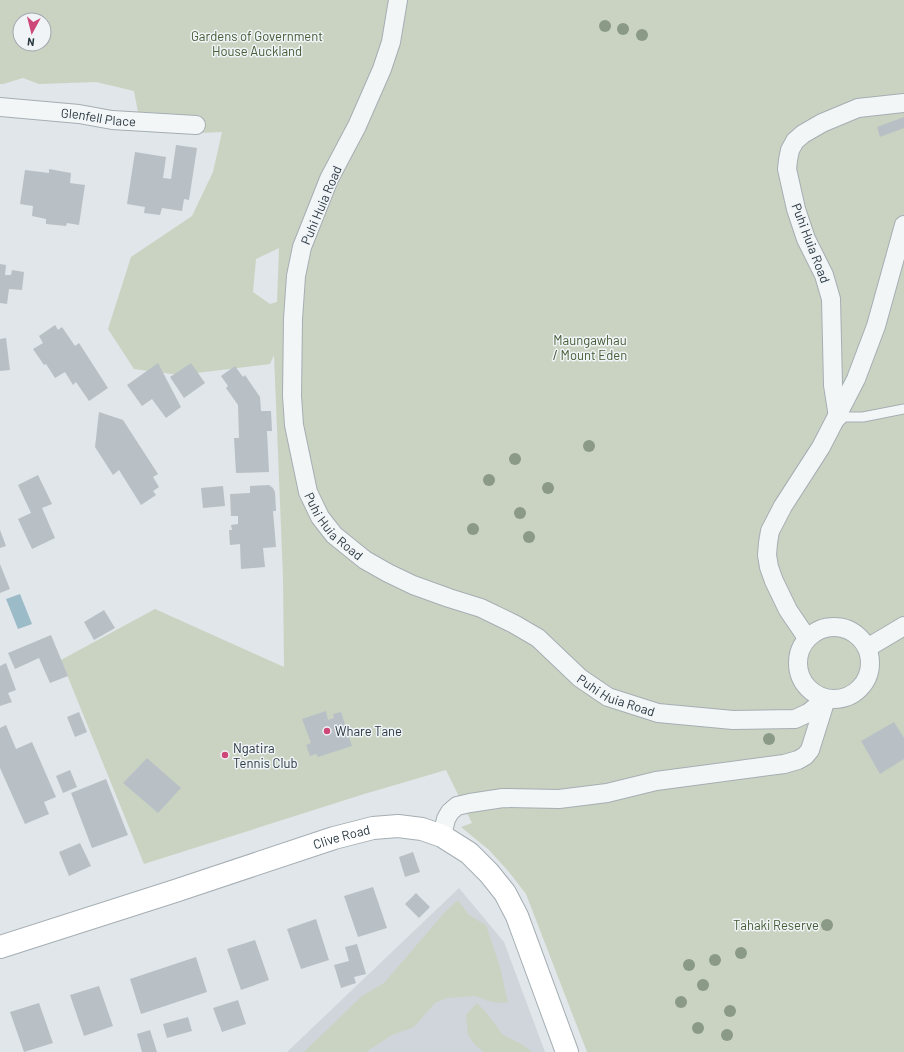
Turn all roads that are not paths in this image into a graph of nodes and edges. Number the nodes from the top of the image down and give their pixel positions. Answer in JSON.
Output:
{"nodes":[{"id":1,"x":398,"y":0,"type":"edge"},
{"id":2,"x":904,"y":102,"type":"edge"},
{"id":3,"x":0,"y":107,"type":"edge"},
{"id":4,"x":196,"y":125,"type":"dead end"},
{"id":5,"x":904,"y":225,"type":"edge"},
{"id":6,"x":904,"y":409,"type":"edge"},
{"id":7,"x":838,"y":417,"type":"junction"},
{"id":8,"x":904,"y":626,"type":"edge"},
{"id":9,"x":807,"y":638,"type":"junction"},
{"id":10,"x":867,"y":648,"type":"junction"},
{"id":11,"x":826,"y":699,"type":"junction"},
{"id":12,"x":442,"y":836,"type":"junction"},
{"id":13,"x":0,"y":947,"type":"edge"},
{"id":14,"x":567,"y":1052,"type":"edge"}],
"edges":[{"from":1,"to":11,"type":"street","name":"Puhi Huia Road"},
{"from":2,"to":7,"type":"street","name":"Puhi Huia Road"},
{"from":3,"to":4,"type":"street","name":"Glenfell Place"},
{"from":5,"to":7,"type":"street"},
{"from":6,"to":7,"type":"lane"},
{"from":7,"to":9,"type":"street"},
{"from":8,"to":10,"type":"street"},
{"from":9,"to":10,"type":"street"},
{"from":9,"to":11,"type":"street"},
{"from":10,"to":11,"type":"street"},
{"from":11,"to":12,"type":"street"},
{"from":12,"to":13,"type":"main road","name":"Clive Road"},
{"from":12,"to":14,"type":"main road","name":"Clive Road"}]}
